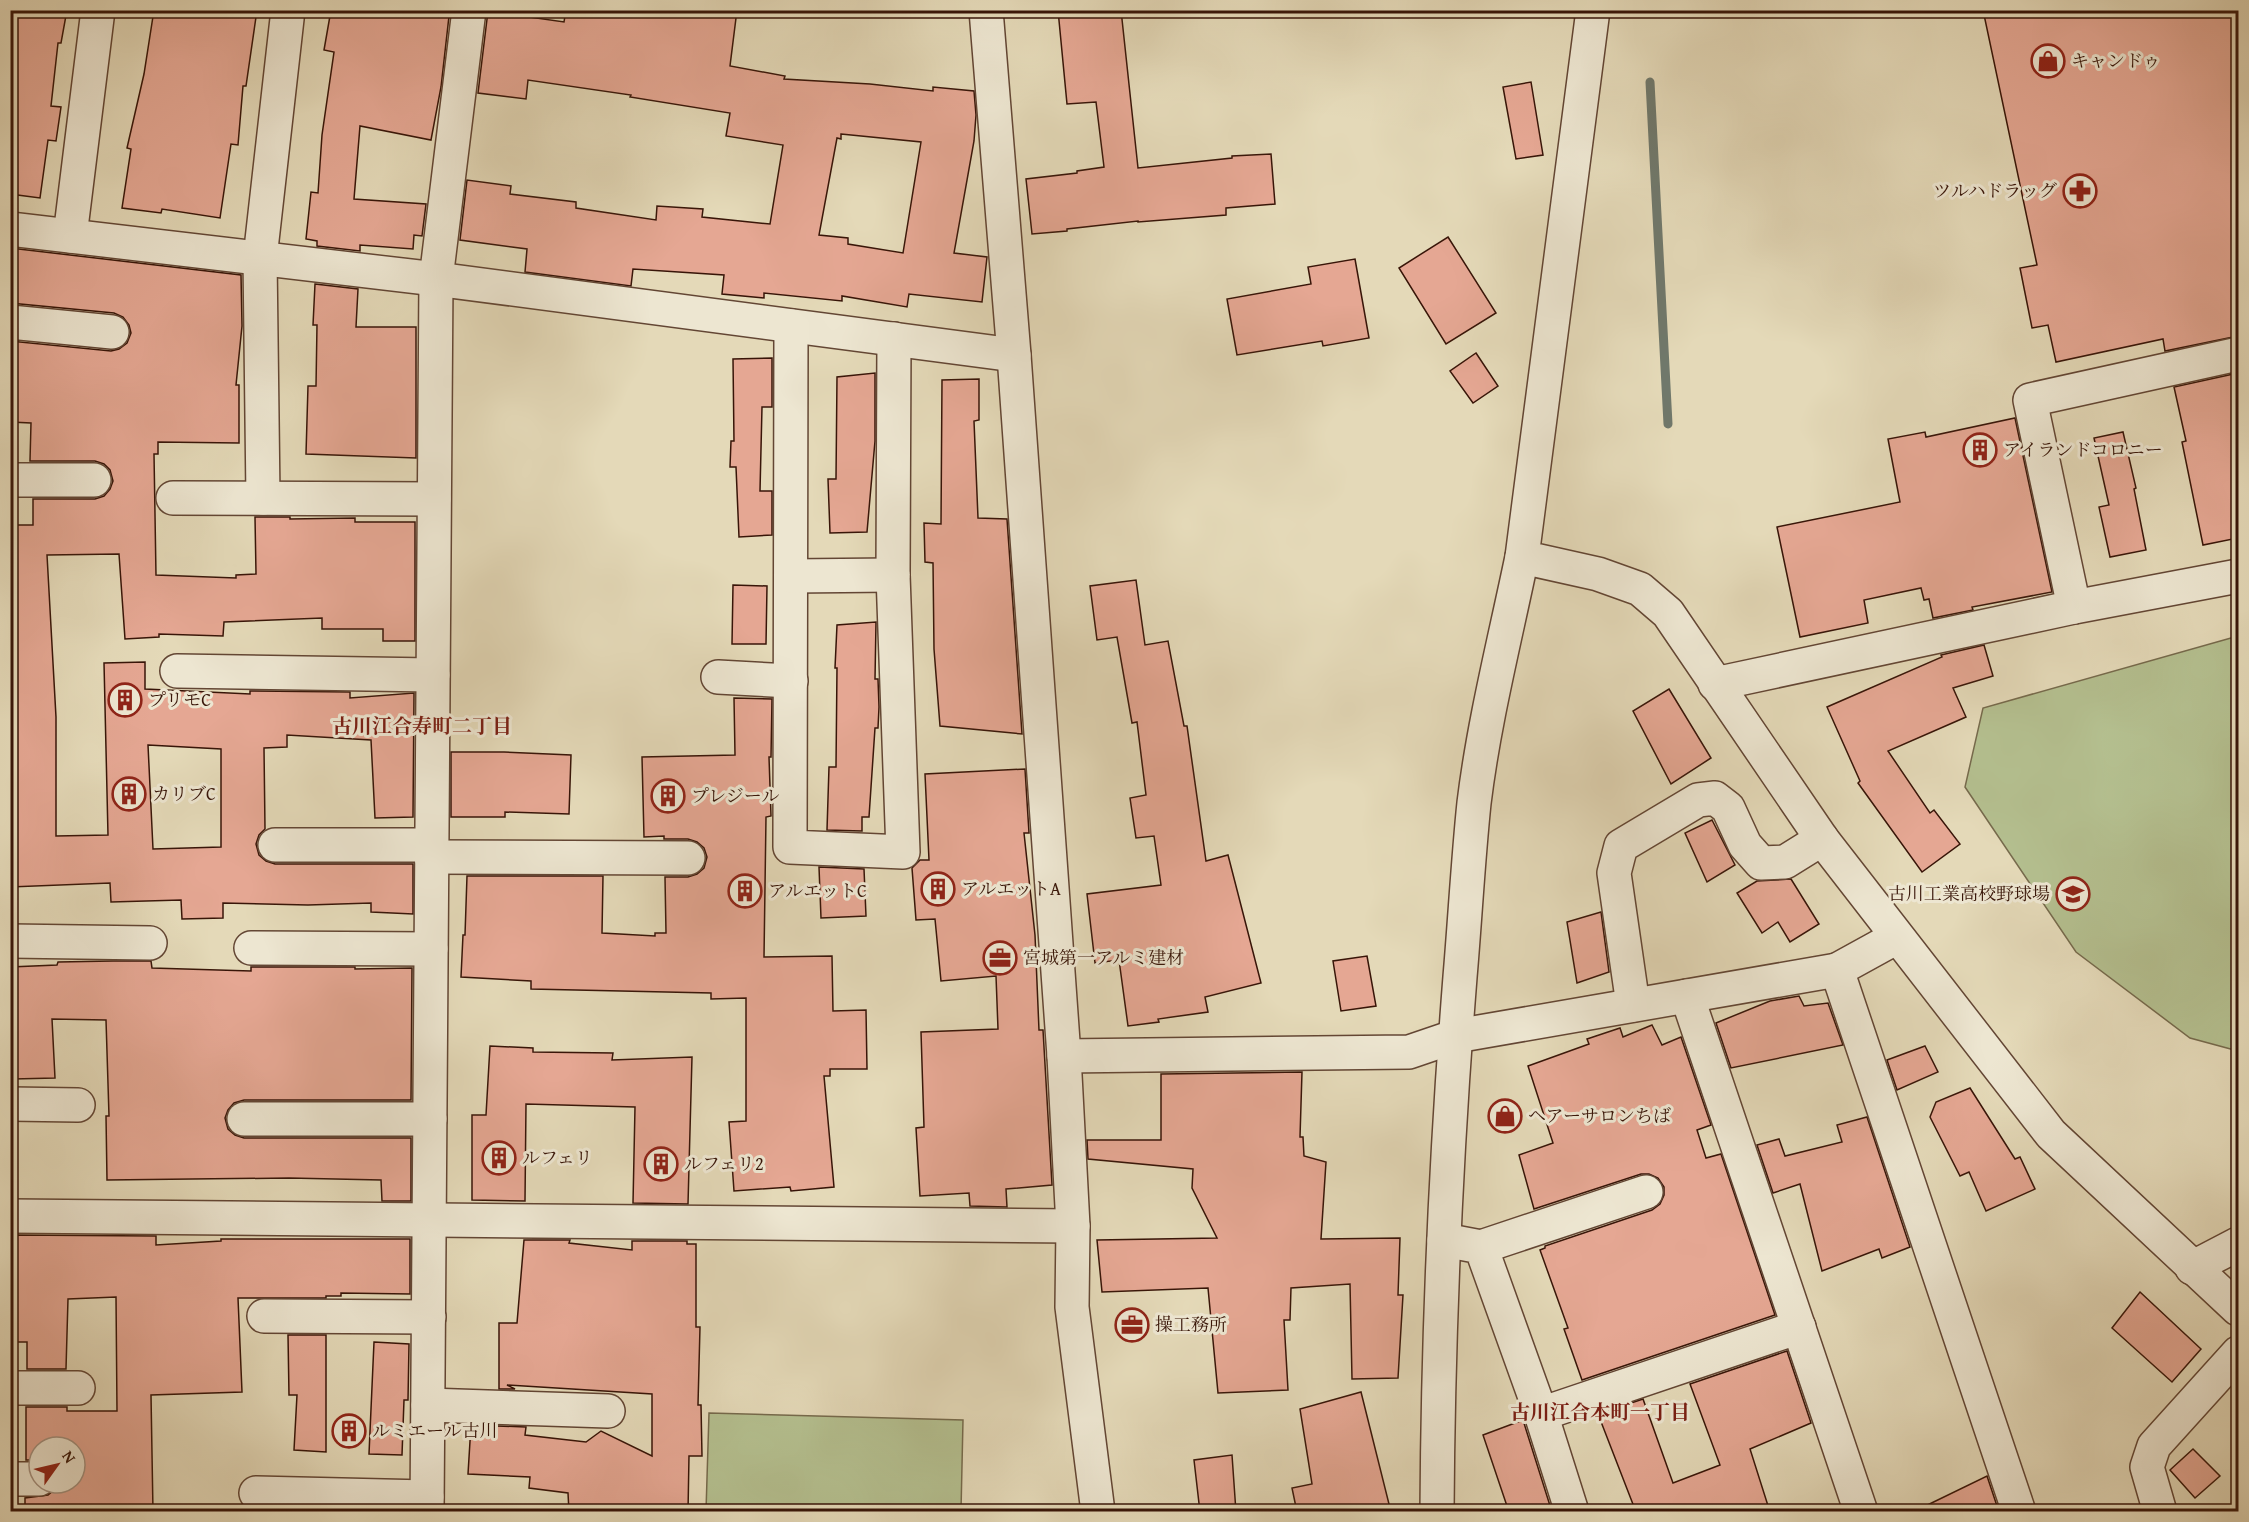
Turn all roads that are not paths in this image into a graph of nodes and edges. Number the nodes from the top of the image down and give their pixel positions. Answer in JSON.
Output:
{"nodes":[{"id":1,"x":98,"y":10,"type":"edge"},
{"id":2,"x":288,"y":10,"type":"edge"},
{"id":3,"x":470,"y":10,"type":"edge"},
{"id":4,"x":986,"y":10,"type":"edge"},
{"id":5,"x":1593,"y":10,"type":"edge"},
{"id":6,"x":10,"y":229,"type":"edge"},
{"id":7,"x":70,"y":236,"type":"junction"},
{"id":8,"x":260,"y":258,"type":"junction"},
{"id":9,"x":436,"y":279,"type":"junction"},
{"id":10,"x":10,"y":322,"type":"edge"},
{"id":11,"x":791,"y":326,"type":"junction"},
{"id":12,"x":112,"y":332,"type":"dead end"},
{"id":13,"x":894,"y":339,"type":"junction"},
{"id":14,"x":2238,"y":354,"type":"edge"},
{"id":15,"x":1014,"y":355,"type":"junction"},
{"id":16,"x":10,"y":480,"type":"edge"},
{"id":17,"x":94,"y":480,"type":"dead end"},
{"id":18,"x":173,"y":498,"type":"dead end"},
{"id":19,"x":263,"y":498,"type":"junction"},
{"id":20,"x":434,"y":499,"type":"junction"},
{"id":21,"x":1522,"y":557,"type":"junction"},
{"id":22,"x":893,"y":575,"type":"junction"},
{"id":23,"x":791,"y":576,"type":"junction"},
{"id":24,"x":2238,"y":576,"type":"edge"},
{"id":25,"x":2074,"y":607,"type":"junction"},
{"id":26,"x":177,"y":671,"type":"dead end"},
{"id":27,"x":433,"y":675,"type":"junction"},
{"id":28,"x":718,"y":677,"type":"dead end"},
{"id":29,"x":791,"y":681,"type":"junction"},
{"id":30,"x":1715,"y":684,"type":"junction"},
{"id":31,"x":1822,"y":839,"type":"junction"},
{"id":32,"x":275,"y":845,"type":"dead end"},
{"id":33,"x":432,"y":851,"type":"junction"},
{"id":34,"x":688,"y":858,"type":"dead end"},
{"id":35,"x":1897,"y":937,"type":"junction"},
{"id":36,"x":10,"y":941,"type":"edge"},
{"id":37,"x":150,"y":943,"type":"dead end"},
{"id":38,"x":251,"y":948,"type":"dead end"},
{"id":39,"x":431,"y":949,"type":"junction"},
{"id":40,"x":1837,"y":970,"type":"junction"},
{"id":41,"x":1687,"y":996,"type":"junction"},
{"id":42,"x":1633,"y":1005,"type":"junction"},
{"id":43,"x":1456,"y":1036,"type":"junction"},
{"id":44,"x":1064,"y":1056,"type":"junction"},
{"id":45,"x":10,"y":1104,"type":"edge"},
{"id":46,"x":78,"y":1105,"type":"dead end"},
{"id":47,"x":244,"y":1119,"type":"dead end"},
{"id":48,"x":430,"y":1119,"type":"junction"},
{"id":49,"x":1646,"y":1192,"type":"dead end"},
{"id":50,"x":10,"y":1216,"type":"edge"},
{"id":51,"x":430,"y":1220,"type":"junction"},
{"id":52,"x":1073,"y":1226,"type":"junction"},
{"id":53,"x":1444,"y":1240,"type":"junction"},
{"id":54,"x":2238,"y":1244,"type":"edge"},
{"id":55,"x":1481,"y":1247,"type":"junction"},
{"id":56,"x":2193,"y":1268,"type":"junction"},
{"id":57,"x":2238,"y":1309,"type":"edge"},
{"id":58,"x":264,"y":1316,"type":"dead end"},
{"id":59,"x":429,"y":1317,"type":"junction"},
{"id":60,"x":1799,"y":1327,"type":"junction"},
{"id":61,"x":2238,"y":1353,"type":"edge"},
{"id":62,"x":10,"y":1388,"type":"edge"},
{"id":63,"x":78,"y":1388,"type":"dead end"},
{"id":64,"x":428,"y":1405,"type":"junction"},
{"id":65,"x":608,"y":1411,"type":"dead end"},
{"id":66,"x":1541,"y":1414,"type":"junction"},
{"id":67,"x":10,"y":1479,"type":"edge"},
{"id":68,"x":27,"y":1479,"type":"edge"},
{"id":69,"x":256,"y":1493,"type":"dead end"},
{"id":70,"x":427,"y":1504,"type":"edge"},
{"id":71,"x":1857,"y":1510,"type":"edge"},
{"id":72,"x":1098,"y":1512,"type":"edge"},
{"id":73,"x":1437,"y":1512,"type":"edge"},
{"id":74,"x":1572,"y":1512,"type":"edge"},
{"id":75,"x":2019,"y":1512,"type":"edge"},
{"id":76,"x":2160,"y":1512,"type":"edge"}],
"edges":[{"from":1,"to":7,"type":"street"},
{"from":2,"to":8,"type":"street"},
{"from":3,"to":9,"type":"street"},
{"from":4,"to":15,"type":"street"},
{"from":5,"to":21,"type":"street"},
{"from":6,"to":7,"type":"street"},
{"from":7,"to":8,"type":"street"},
{"from":8,"to":9,"type":"street"},
{"from":8,"to":19,"type":"street"},
{"from":9,"to":11,"type":"street"},
{"from":9,"to":20,"type":"street"},
{"from":10,"to":12,"type":"street"},
{"from":11,"to":13,"type":"street"},
{"from":11,"to":23,"type":"street"},
{"from":13,"to":15,"type":"street"},
{"from":13,"to":22,"type":"street"},
{"from":14,"to":25,"type":"street"},
{"from":15,"to":44,"type":"street"},
{"from":16,"to":17,"type":"street"},
{"from":18,"to":19,"type":"street"},
{"from":19,"to":20,"type":"street"},
{"from":20,"to":27,"type":"street"},
{"from":21,"to":30,"type":"street"},
{"from":21,"to":43,"type":"street"},
{"from":22,"to":23,"type":"street"},
{"from":22,"to":29,"type":"street"},
{"from":23,"to":29,"type":"street"},
{"from":24,"to":25,"type":"street"},
{"from":25,"to":30,"type":"street"},
{"from":26,"to":27,"type":"street"},
{"from":27,"to":33,"type":"street"},
{"from":28,"to":29,"type":"street"},
{"from":30,"to":31,"type":"street"},
{"from":31,"to":35,"type":"street"},
{"from":31,"to":42,"type":"street"},
{"from":32,"to":33,"type":"street"},
{"from":33,"to":34,"type":"street"},
{"from":33,"to":39,"type":"street"},
{"from":35,"to":40,"type":"street"},
{"from":35,"to":56,"type":"street"},
{"from":36,"to":37,"type":"street"},
{"from":38,"to":39,"type":"street"},
{"from":39,"to":48,"type":"street"},
{"from":40,"to":41,"type":"street"},
{"from":40,"to":75,"type":"street"},
{"from":41,"to":42,"type":"street"},
{"from":41,"to":60,"type":"street"},
{"from":42,"to":43,"type":"street"},
{"from":43,"to":44,"type":"street"},
{"from":43,"to":53,"type":"street"},
{"from":44,"to":52,"type":"street"},
{"from":45,"to":46,"type":"street"},
{"from":47,"to":48,"type":"street"},
{"from":48,"to":51,"type":"street"},
{"from":49,"to":55,"type":"street"},
{"from":50,"to":51,"type":"street"},
{"from":51,"to":52,"type":"street"},
{"from":51,"to":59,"type":"street"},
{"from":52,"to":72,"type":"street"},
{"from":53,"to":55,"type":"street"},
{"from":53,"to":73,"type":"street"},
{"from":54,"to":56,"type":"street"},
{"from":55,"to":66,"type":"street"},
{"from":56,"to":57,"type":"street"},
{"from":58,"to":59,"type":"street"},
{"from":59,"to":64,"type":"street"},
{"from":60,"to":66,"type":"street"},
{"from":60,"to":71,"type":"street"},
{"from":61,"to":76,"type":"street"},
{"from":62,"to":63,"type":"street"},
{"from":64,"to":65,"type":"street"},
{"from":64,"to":70,"type":"street"},
{"from":66,"to":74,"type":"street"},
{"from":67,"to":68,"type":"street"},
{"from":69,"to":70,"type":"street"}]}
